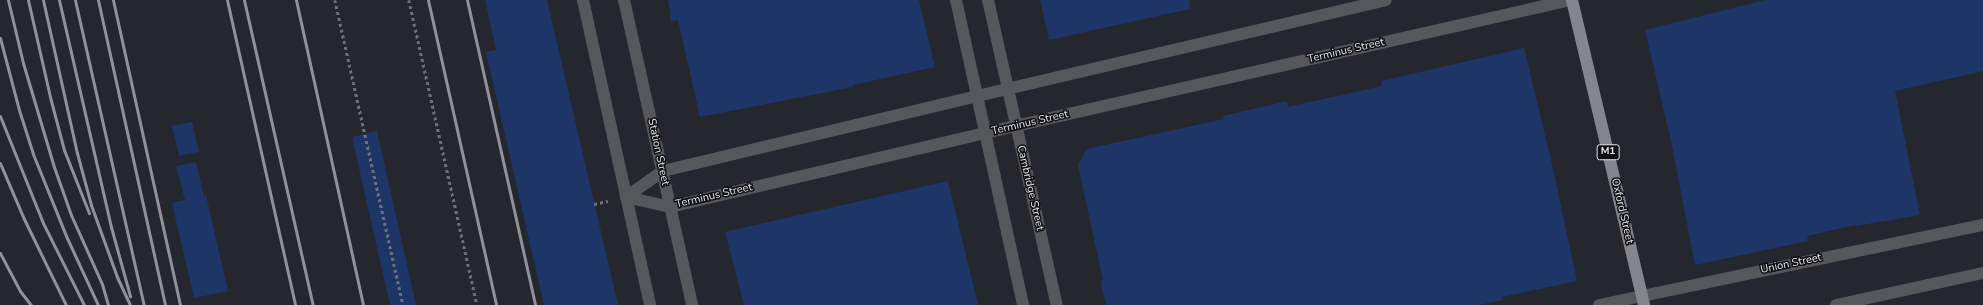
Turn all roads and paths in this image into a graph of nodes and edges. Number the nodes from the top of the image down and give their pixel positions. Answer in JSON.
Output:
{"nodes":[{"id":1,"x":335,"y":0,"type":"edge"},
{"id":2,"x":409,"y":0,"type":"edge"},
{"id":3,"x":583,"y":0,"type":"edge"},
{"id":4,"x":624,"y":0,"type":"edge"},
{"id":5,"x":956,"y":0,"type":"edge"},
{"id":6,"x":988,"y":0,"type":"edge"},
{"id":7,"x":1386,"y":0,"type":"edge"},
{"id":8,"x":1571,"y":0,"type":"edge"},
{"id":9,"x":1007,"y":89,"type":"junction"},
{"id":10,"x":978,"y":96,"type":"junction"},
{"id":11,"x":1016,"y":126,"type":"junction"},
{"id":12,"x":986,"y":133,"type":"junction"},
{"id":13,"x":663,"y":171,"type":"junction"},
{"id":14,"x":626,"y":197,"type":"junction"},
{"id":15,"x":670,"y":207,"type":"junction"},
{"id":16,"x":1983,"y":225,"type":"edge"},
{"id":17,"x":1983,"y":273,"type":"edge"},
{"id":18,"x":1643,"y":300,"type":"edge"},
{"id":19,"x":403,"y":305,"type":"edge"},
{"id":20,"x":477,"y":305,"type":"edge"},
{"id":21,"x":650,"y":305,"type":"edge"},
{"id":22,"x":692,"y":305,"type":"edge"},
{"id":23,"x":1023,"y":305,"type":"edge"},
{"id":24,"x":1057,"y":305,"type":"edge"},
{"id":25,"x":1599,"y":305,"type":"edge"},
{"id":26,"x":1836,"y":305,"type":"edge"}],
"edges":[{"from":1,"to":19,"type":"path"},
{"from":2,"to":20,"type":"path"},
{"from":3,"to":14,"type":"street"},
{"from":4,"to":13,"type":"street","name":"Station Street"},
{"from":5,"to":10,"type":"street"},
{"from":6,"to":9,"type":"street","name":"Cambridge Street"},
{"from":7,"to":9,"type":"street"},
{"from":8,"to":11,"type":"street","name":"Terminus Street"},
{"from":8,"to":18,"type":"main road","name":"Oxford Street","number":"M1"},
{"from":9,"to":10,"type":"street"},
{"from":9,"to":11,"type":"street","name":"Cambridge Street"},
{"from":10,"to":12,"type":"street"},
{"from":10,"to":13,"type":"street"},
{"from":11,"to":12,"type":"street","name":"Terminus Street"},
{"from":11,"to":24,"type":"street","name":"Cambridge Street"},
{"from":12,"to":15,"type":"street","name":"Terminus Street"},
{"from":12,"to":23,"type":"street"},
{"from":13,"to":14,"type":"street"},
{"from":13,"to":15,"type":"street","name":"Station Street"},
{"from":14,"to":15,"type":"street","name":"Terminus Street"},
{"from":14,"to":21,"type":"street"},
{"from":15,"to":22,"type":"street","name":"Station Street"},
{"from":16,"to":18,"type":"street","name":"Union Street"},
{"from":17,"to":26,"type":"street"},
{"from":18,"to":25,"type":"street","name":"Union Street"}]}
